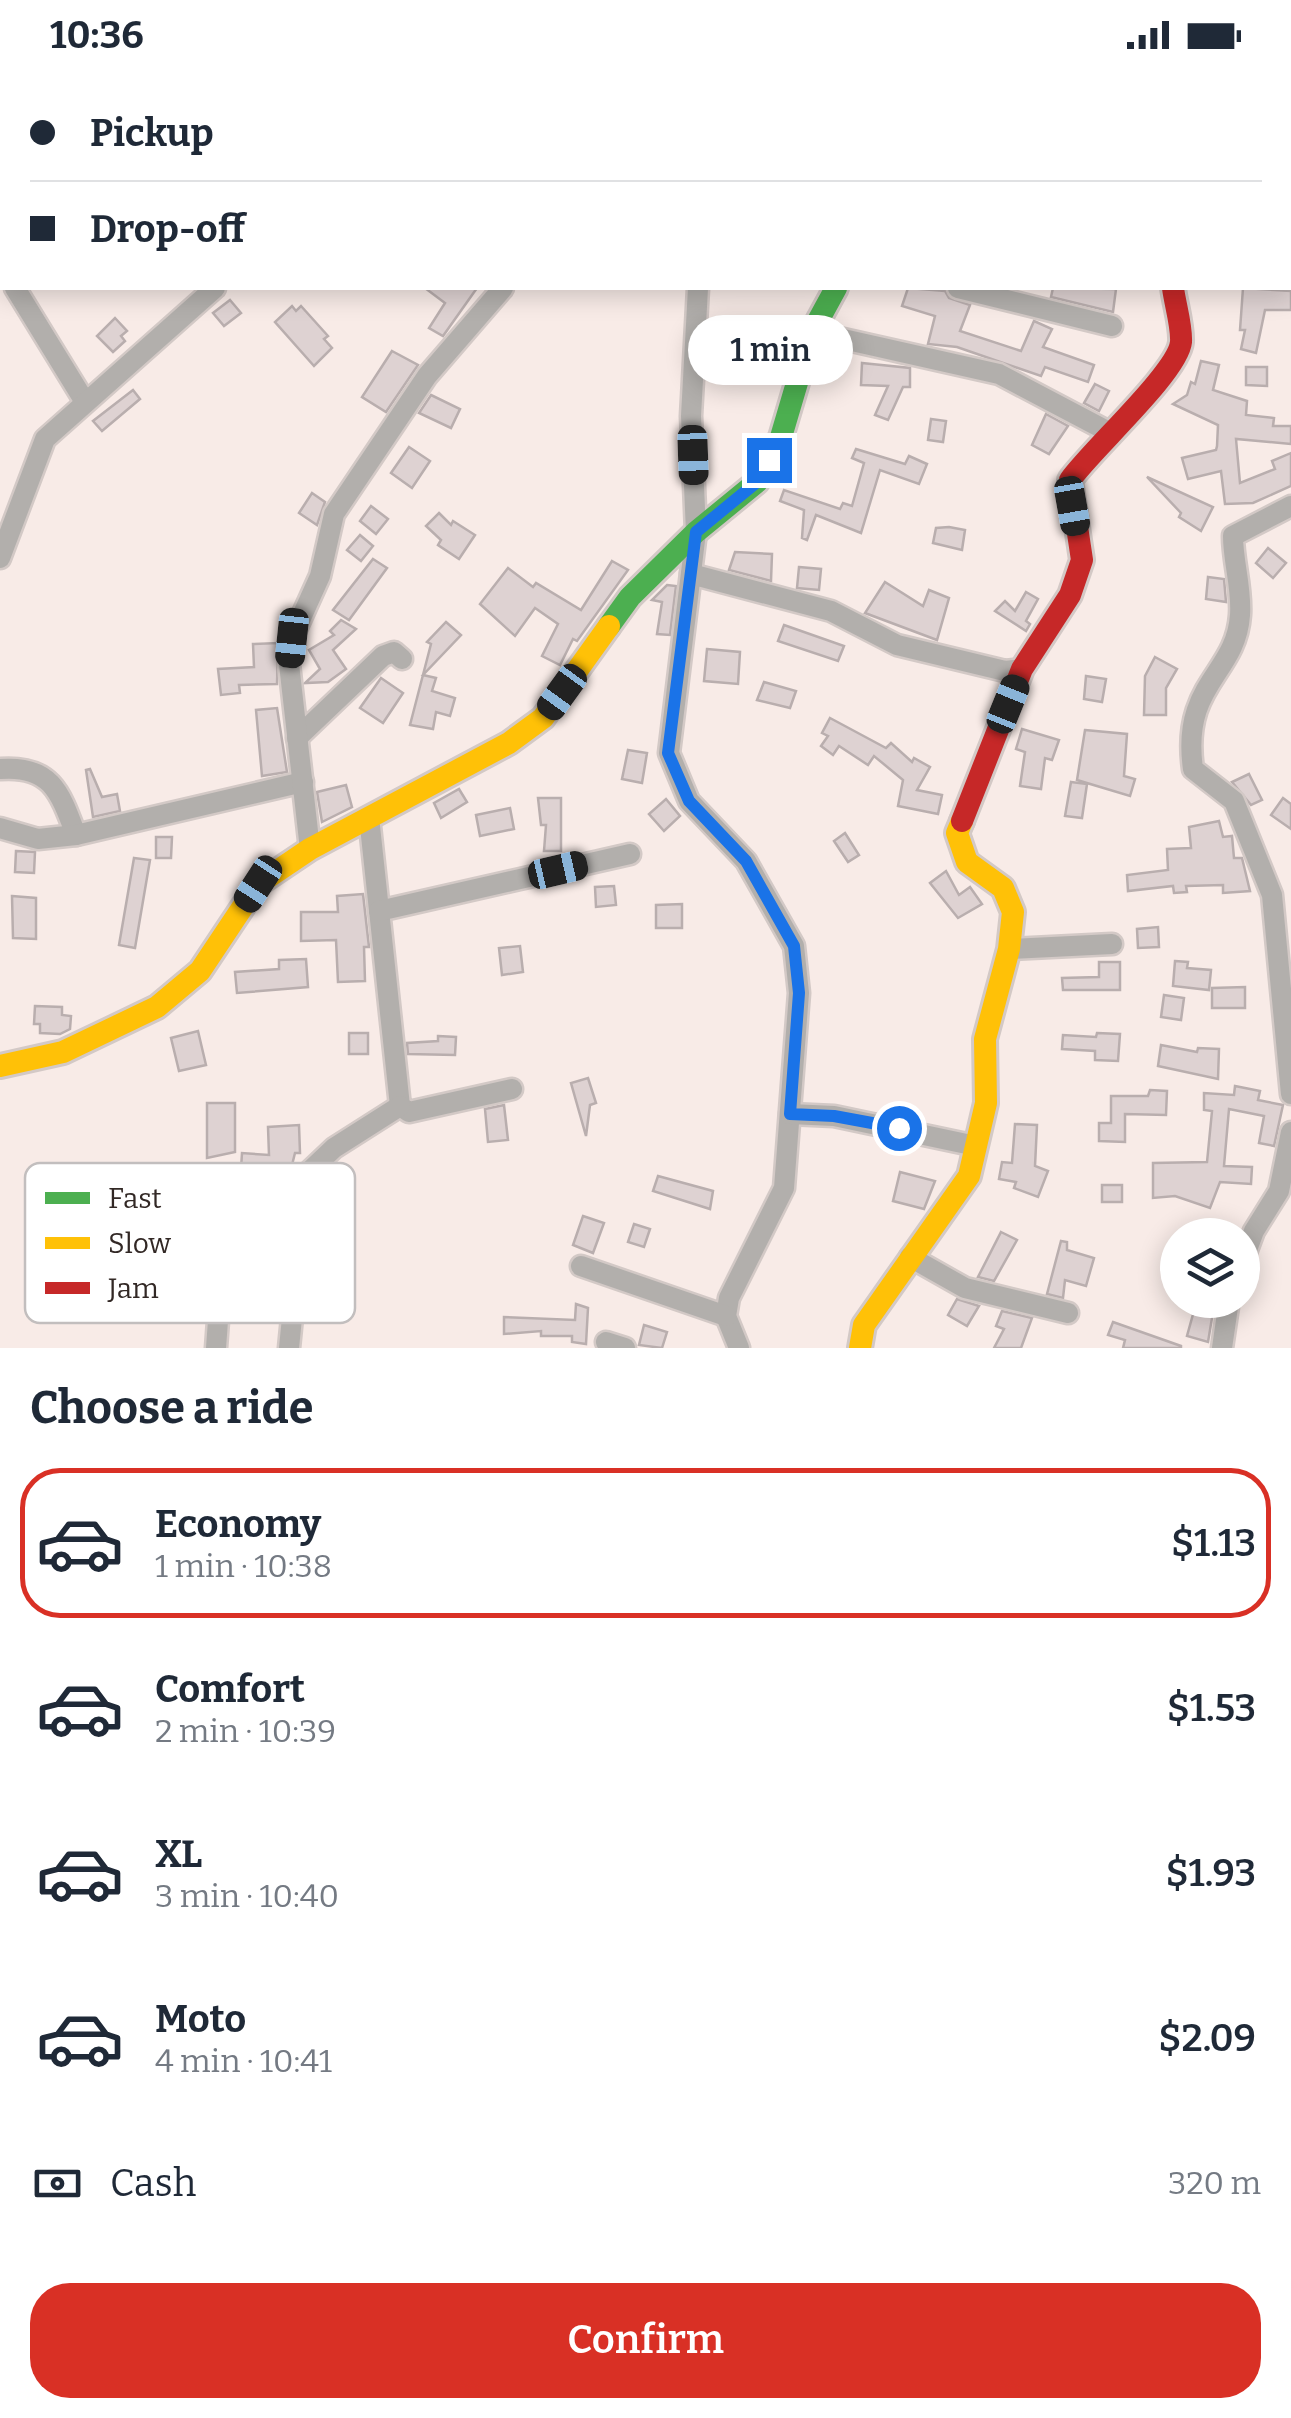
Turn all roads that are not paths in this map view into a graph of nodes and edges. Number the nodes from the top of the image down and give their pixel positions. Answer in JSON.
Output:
{"nodes":[{"id":1,"x":16,"y":290,"type":"edge"},
{"id":2,"x":212,"y":290,"type":"edge"},
{"id":3,"x":501,"y":290,"type":"edge"},
{"id":4,"x":698,"y":290,"type":"edge"},
{"id":5,"x":835,"y":290,"type":"edge"},
{"id":6,"x":966,"y":290,"type":"edge"},
{"id":7,"x":1173,"y":290,"type":"edge"},
{"id":8,"x":1112,"y":326,"type":"dead end"},
{"id":9,"x":812,"y":332,"type":"junction"},
{"id":10,"x":85,"y":402,"type":"junction"},
{"id":11,"x":1108,"y":432,"type":"junction"},
{"id":12,"x":1291,"y":506,"type":"edge"},
{"id":13,"x":696,"y":532,"type":"junction"},
{"id":14,"x":0,"y":558,"type":"edge"},
{"id":15,"x":691,"y":574,"type":"junction"},
{"id":16,"x":402,"y":659,"type":"dead end"},
{"id":17,"x":1022,"y":669,"type":"junction"},
{"id":18,"x":298,"y":738,"type":"junction"},
{"id":19,"x":0,"y":769,"type":"edge"},
{"id":20,"x":302,"y":782,"type":"junction"},
{"id":21,"x":370,"y":817,"type":"junction"},
{"id":22,"x":0,"y":828,"type":"edge"},
{"id":23,"x":76,"y":835,"type":"junction"},
{"id":24,"x":310,"y":848,"type":"junction"},
{"id":25,"x":630,"y":854,"type":"dead end"},
{"id":26,"x":380,"y":912,"type":"junction"},
{"id":27,"x":1112,"y":944,"type":"dead end"},
{"id":28,"x":1009,"y":949,"type":"junction"},
{"id":29,"x":0,"y":1066,"type":"edge"},
{"id":30,"x":512,"y":1088,"type":"dead end"},
{"id":31,"x":1291,"y":1094,"type":"edge"},
{"id":32,"x":400,"y":1106,"type":"junction"},
{"id":33,"x":790,"y":1114,"type":"junction"},
{"id":34,"x":1291,"y":1132,"type":"edge"},
{"id":35,"x":976,"y":1146,"type":"junction"},
{"id":36,"x":318,"y":1163,"type":"edge"},
{"id":37,"x":1260,"y":1222,"type":"edge"},
{"id":38,"x":910,"y":1256,"type":"junction"},
{"id":39,"x":581,"y":1266,"type":"dead end"},
{"id":40,"x":1068,"y":1312,"type":"dead end"},
{"id":41,"x":726,"y":1316,"type":"junction"},
{"id":42,"x":1226,"y":1318,"type":"edge"},
{"id":43,"x":218,"y":1323,"type":"edge"},
{"id":44,"x":291,"y":1323,"type":"edge"},
{"id":45,"x":216,"y":1348,"type":"edge"},
{"id":46,"x":289,"y":1348,"type":"edge"},
{"id":47,"x":739,"y":1348,"type":"edge"},
{"id":48,"x":860,"y":1348,"type":"edge"},
{"id":49,"x":1222,"y":1348,"type":"edge"}],
"edges":[{"from":1,"to":10,"type":"street"},
{"from":2,"to":10,"type":"street"},
{"from":3,"to":18,"type":"street"},
{"from":4,"to":13,"type":"street"},
{"from":5,"to":9,"type":"street"},
{"from":6,"to":8,"type":"street"},
{"from":7,"to":11,"type":"street"},
{"from":9,"to":11,"type":"street"},
{"from":9,"to":13,"type":"street"},
{"from":10,"to":14,"type":"street"},
{"from":11,"to":17,"type":"street"},
{"from":12,"to":31,"type":"street"},
{"from":13,"to":15,"type":"street"},
{"from":13,"to":21,"type":"street"},
{"from":15,"to":17,"type":"street"},
{"from":15,"to":33,"type":"street"},
{"from":16,"to":18,"type":"street"},
{"from":17,"to":28,"type":"street"},
{"from":18,"to":20,"type":"street"},
{"from":19,"to":23,"type":"street"},
{"from":20,"to":23,"type":"street"},
{"from":20,"to":24,"type":"street"},
{"from":21,"to":24,"type":"street"},
{"from":21,"to":26,"type":"street"},
{"from":22,"to":23,"type":"street"},
{"from":24,"to":29,"type":"street"},
{"from":25,"to":26,"type":"street"},
{"from":26,"to":32,"type":"street"},
{"from":27,"to":28,"type":"street"},
{"from":28,"to":35,"type":"street"},
{"from":30,"to":32,"type":"street"},
{"from":32,"to":36,"type":"street"},
{"from":33,"to":35,"type":"street"},
{"from":33,"to":41,"type":"street"},
{"from":34,"to":37,"type":"street"},
{"from":35,"to":38,"type":"street"},
{"from":38,"to":40,"type":"street"},
{"from":38,"to":48,"type":"street"},
{"from":39,"to":41,"type":"street"},
{"from":41,"to":47,"type":"street"},
{"from":42,"to":49,"type":"street"},
{"from":43,"to":45,"type":"street"},
{"from":44,"to":46,"type":"street"}]}
